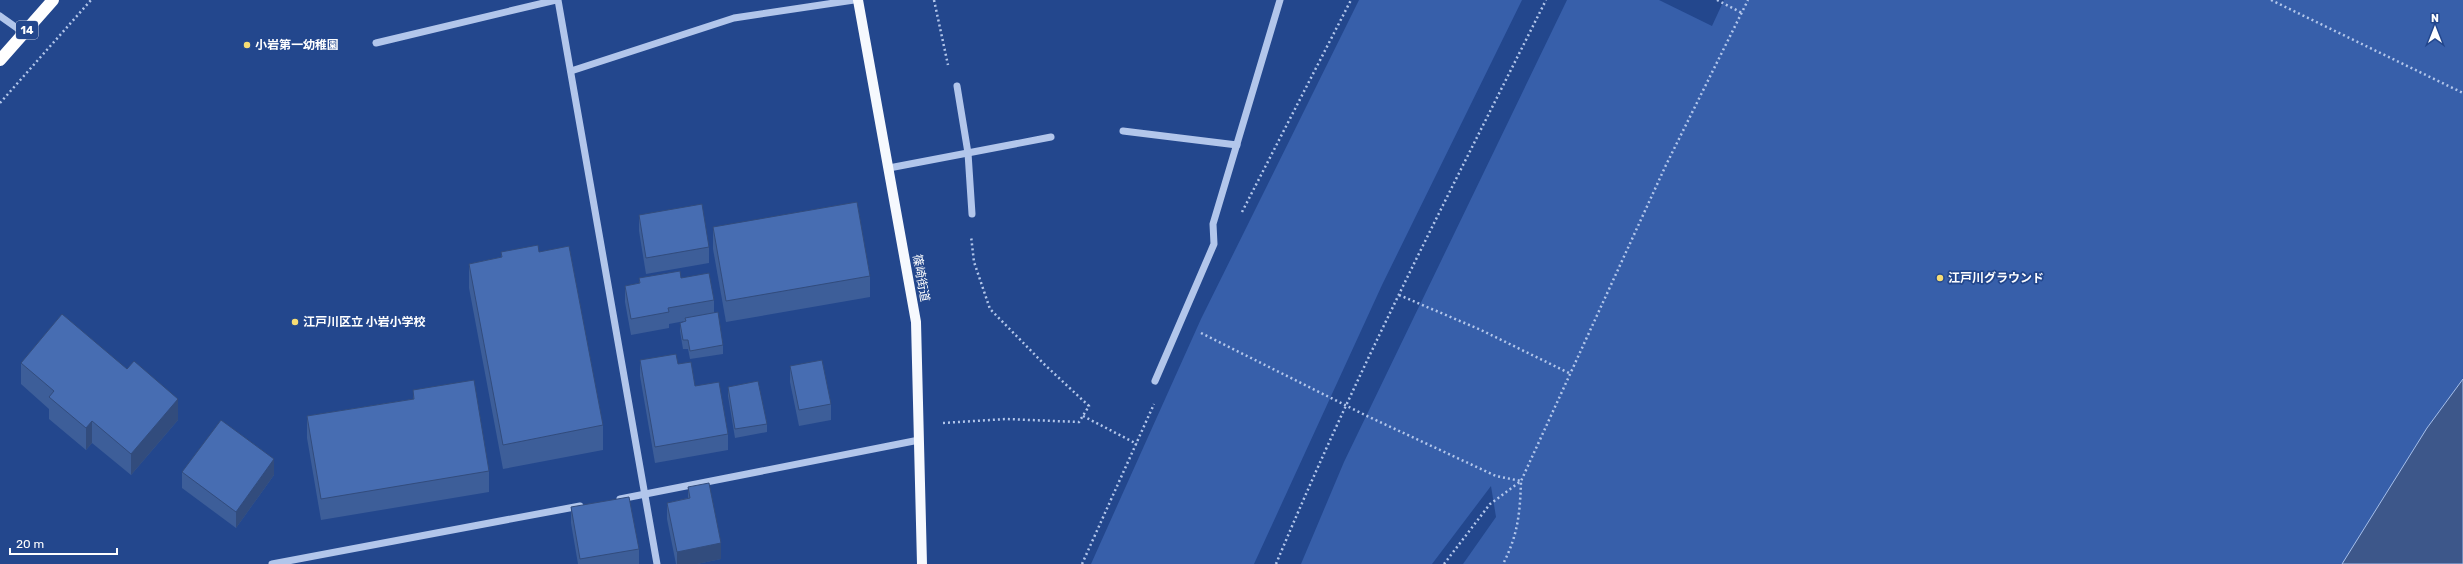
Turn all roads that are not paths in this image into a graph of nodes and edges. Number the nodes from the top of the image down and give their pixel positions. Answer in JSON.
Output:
{"nodes":[{"id":1,"x":53,"y":0,"type":"edge"},
{"id":2,"x":557,"y":0,"type":"edge"},
{"id":3,"x":854,"y":0,"type":"edge"},
{"id":4,"x":858,"y":0,"type":"edge"},
{"id":5,"x":1280,"y":0,"type":"edge"},
{"id":6,"x":0,"y":16,"type":"edge"},
{"id":7,"x":24,"y":33,"type":"junction"},
{"id":8,"x":376,"y":43,"type":"dead end"},
{"id":9,"x":0,"y":60,"type":"edge"},
{"id":10,"x":571,"y":71,"type":"junction"},
{"id":11,"x":957,"y":86,"type":"road end"},
{"id":12,"x":1123,"y":132,"type":"dead end"},
{"id":13,"x":1051,"y":137,"type":"dead end"},
{"id":14,"x":1237,"y":145,"type":"junction"},
{"id":15,"x":968,"y":153,"type":"junction"},
{"id":16,"x":889,"y":168,"type":"junction"},
{"id":17,"x":972,"y":214,"type":"road end"},
{"id":18,"x":1155,"y":381,"type":"dead end"},
{"id":19,"x":919,"y":440,"type":"junction"},
{"id":20,"x":644,"y":494,"type":"junction"},
{"id":21,"x":613,"y":500,"type":"edge"},
{"id":22,"x":590,"y":504,"type":"edge"},
{"id":23,"x":272,"y":564,"type":"edge"},
{"id":24,"x":657,"y":564,"type":"edge"},
{"id":25,"x":922,"y":564,"type":"edge"}],
"edges":[{"from":1,"to":7,"type":"highway","number":"14"},
{"from":2,"to":8,"type":"street"},
{"from":2,"to":10,"type":"street"},
{"from":3,"to":10,"type":"street"},
{"from":4,"to":16,"type":"main road","name":"篠崎街道"},
{"from":5,"to":14,"type":"street"},
{"from":6,"to":7,"type":"street"},
{"from":7,"to":9,"type":"highway","number":"14"},
{"from":10,"to":20,"type":"street"},
{"from":11,"to":15,"type":"street"},
{"from":12,"to":14,"type":"street"},
{"from":13,"to":15,"type":"street"},
{"from":14,"to":18,"type":"street"},
{"from":15,"to":16,"type":"street"},
{"from":15,"to":17,"type":"street"},
{"from":16,"to":19,"type":"main road","name":"篠崎街道"},
{"from":19,"to":20,"type":"street"},
{"from":19,"to":25,"type":"main road","name":"篠崎街道"},
{"from":20,"to":21,"type":"street"},
{"from":20,"to":24,"type":"street"},
{"from":22,"to":23,"type":"street"}]}
